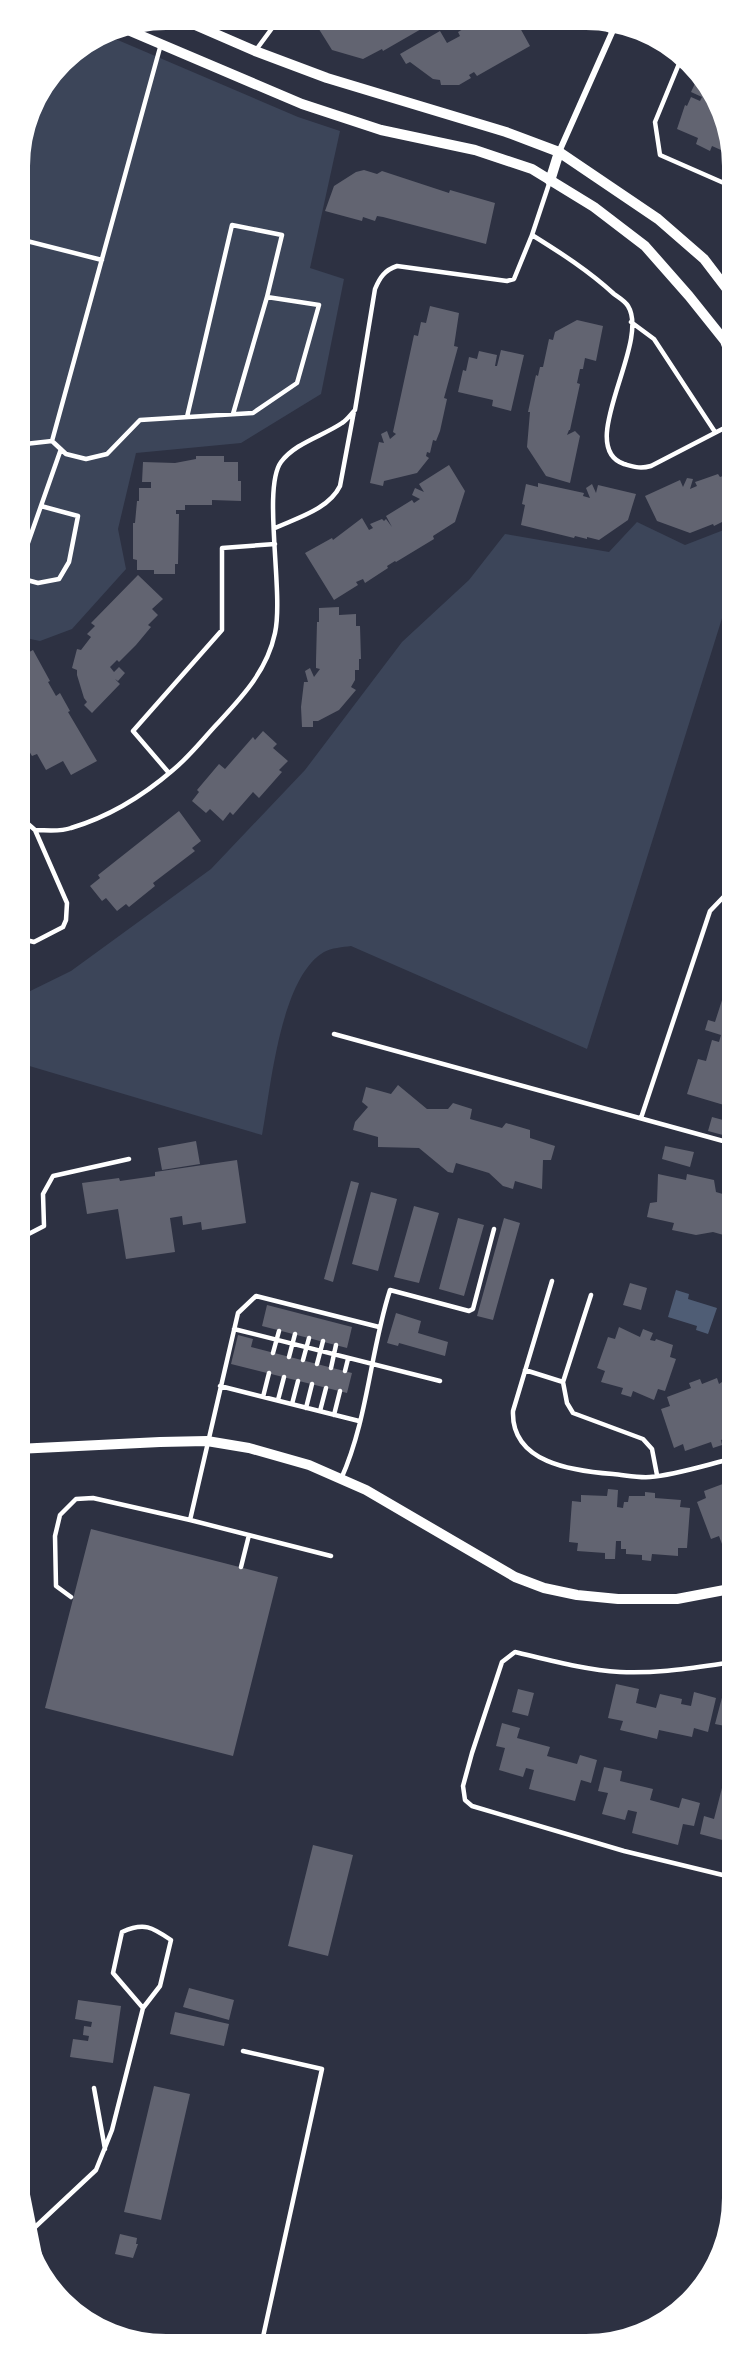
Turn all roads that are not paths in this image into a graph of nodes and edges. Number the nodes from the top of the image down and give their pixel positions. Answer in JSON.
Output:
{"nodes":[{"id":1,"x":197,"y":26,"type":"edge"},
{"id":2,"x":272,"y":26,"type":"edge"},
{"id":3,"x":603,"y":27,"type":"edge"},
{"id":4,"x":614,"y":28,"type":"edge"},
{"id":5,"x":129,"y":30,"type":"edge"},
{"id":6,"x":612,"y":32,"type":"junction"},
{"id":7,"x":162,"y":44,"type":"junction"},
{"id":8,"x":255,"y":51,"type":"junction"},
{"id":9,"x":680,"y":62,"type":"edge"},
{"id":10,"x":559,"y":152,"type":"junction"},
{"id":11,"x":550,"y":181,"type":"junction"},
{"id":12,"x":726,"y":184,"type":"edge"},
{"id":13,"x":532,"y":235,"type":"junction"},
{"id":14,"x":26,"y":241,"type":"edge"},
{"id":15,"x":102,"y":260,"type":"junction"},
{"id":16,"x":726,"y":288,"type":"edge"},
{"id":17,"x":267,"y":297,"type":"junction"},
{"id":18,"x":632,"y":322,"type":"junction"},
{"id":19,"x":726,"y":343,"type":"edge"},
{"id":20,"x":355,"y":410,"type":"junction"},
{"id":21,"x":232,"y":414,"type":"junction"},
{"id":22,"x":187,"y":417,"type":"junction"},
{"id":23,"x":726,"y":427,"type":"edge"},
{"id":24,"x":715,"y":432,"type":"junction"},
{"id":25,"x":52,"y":441,"type":"junction"},
{"id":26,"x":26,"y":444,"type":"edge"},
{"id":27,"x":61,"y":449,"type":"junction"},
{"id":28,"x":41,"y":506,"type":"junction"},
{"id":29,"x":275,"y":528,"type":"junction"},
{"id":30,"x":275,"y":544,"type":"junction"},
{"id":31,"x":26,"y":549,"type":"edge"},
{"id":32,"x":26,"y":580,"type":"edge"},
{"id":33,"x":169,"y":773,"type":"junction"},
{"id":34,"x":26,"y":821,"type":"edge"},
{"id":35,"x":35,"y":830,"type":"junction"},
{"id":36,"x":726,"y":895,"type":"edge"},
{"id":37,"x":26,"y":940,"type":"edge"},
{"id":38,"x":334,"y":1034,"type":"dead end"},
{"id":39,"x":641,"y":1118,"type":"junction"},
{"id":40,"x":726,"y":1142,"type":"edge"},
{"id":41,"x":129,"y":1159,"type":"dead end"},
{"id":42,"x":494,"y":1229,"type":"dead end"},
{"id":43,"x":26,"y":1235,"type":"edge"},
{"id":44,"x":552,"y":1281,"type":"dead end"},
{"id":45,"x":591,"y":1295,"type":"dead end"},
{"id":46,"x":286,"y":1304,"type":"junction"},
{"id":47,"x":302,"y":1307,"type":"junction"},
{"id":48,"x":285,"y":1310,"type":"dead end"},
{"id":49,"x":316,"y":1311,"type":"junction"},
{"id":50,"x":300,"y":1314,"type":"dead end"},
{"id":51,"x":330,"y":1315,"type":"junction"},
{"id":52,"x":314,"y":1317,"type":"dead end"},
{"id":53,"x":343,"y":1318,"type":"junction"},
{"id":54,"x":328,"y":1321,"type":"dead end"},
{"id":55,"x":342,"y":1324,"type":"dead end"},
{"id":56,"x":379,"y":1327,"type":"junction"},
{"id":57,"x":234,"y":1329,"type":"junction"},
{"id":58,"x":279,"y":1330,"type":"dead end"},
{"id":59,"x":295,"y":1334,"type":"dead end"},
{"id":60,"x":309,"y":1338,"type":"dead end"},
{"id":61,"x":277,"y":1340,"type":"junction"},
{"id":62,"x":323,"y":1341,"type":"dead end"},
{"id":63,"x":292,"y":1344,"type":"junction"},
{"id":64,"x":336,"y":1345,"type":"dead end"},
{"id":65,"x":306,"y":1348,"type":"junction"},
{"id":66,"x":320,"y":1352,"type":"junction"},
{"id":67,"x":273,"y":1353,"type":"dead end"},
{"id":68,"x":334,"y":1355,"type":"junction"},
{"id":69,"x":289,"y":1357,"type":"dead end"},
{"id":70,"x":348,"y":1359,"type":"junction"},
{"id":71,"x":303,"y":1360,"type":"dead end"},
{"id":72,"x":317,"y":1364,"type":"dead end"},
{"id":73,"x":373,"y":1365,"type":"junction"},
{"id":74,"x":331,"y":1368,"type":"dead end"},
{"id":75,"x":525,"y":1370,"type":"junction"},
{"id":76,"x":345,"y":1371,"type":"dead end"},
{"id":77,"x":268,"y":1373,"type":"dead end"},
{"id":78,"x":284,"y":1377,"type":"dead end"},
{"id":79,"x":298,"y":1381,"type":"dead end"},
{"id":80,"x":440,"y":1381,"type":"dead end"},
{"id":81,"x":563,"y":1382,"type":"junction"},
{"id":82,"x":312,"y":1384,"type":"dead end"},
{"id":83,"x":220,"y":1386,"type":"junction"},
{"id":84,"x":326,"y":1388,"type":"dead end"},
{"id":85,"x":340,"y":1391,"type":"dead end"},
{"id":86,"x":263,"y":1397,"type":"junction"},
{"id":87,"x":278,"y":1400,"type":"junction"},
{"id":88,"x":292,"y":1404,"type":"junction"},
{"id":89,"x":306,"y":1408,"type":"junction"},
{"id":90,"x":320,"y":1411,"type":"junction"},
{"id":91,"x":334,"y":1415,"type":"junction"},
{"id":92,"x":359,"y":1421,"type":"junction"},
{"id":93,"x":207,"y":1441,"type":"junction"},
{"id":94,"x":26,"y":1449,"type":"edge"},
{"id":95,"x":725,"y":1460,"type":"edge"},
{"id":96,"x":657,"y":1475,"type":"junction"},
{"id":97,"x":341,"y":1479,"type":"junction"},
{"id":98,"x":190,"y":1520,"type":"junction"},
{"id":99,"x":249,"y":1535,"type":"junction"},
{"id":100,"x":331,"y":1556,"type":"dead end"},
{"id":101,"x":241,"y":1567,"type":"dead end"},
{"id":102,"x":725,"y":1590,"type":"edge"},
{"id":103,"x":71,"y":1597,"type":"dead end"},
{"id":104,"x":725,"y":1663,"type":"edge"},
{"id":105,"x":725,"y":1876,"type":"edge"},
{"id":106,"x":143,"y":2008,"type":"junction"},
{"id":107,"x":243,"y":2051,"type":"dead end"},
{"id":108,"x":94,"y":2088,"type":"dead end"},
{"id":109,"x":105,"y":2149,"type":"junction"},
{"id":110,"x":27,"y":2208,"type":"edge"},
{"id":111,"x":31,"y":2231,"type":"junction"},
{"id":112,"x":34,"y":2247,"type":"edge"},
{"id":113,"x":263,"y":2338,"type":"edge"}],
"edges":[{"from":1,"to":8,"type":"street"},
{"from":2,"to":8,"type":"lane"},
{"from":3,"to":6,"type":"lane"},
{"from":4,"to":6,"type":"street"},
{"from":5,"to":7,"type":"street"},
{"from":6,"to":10,"type":"street"},
{"from":7,"to":11,"type":"street"},
{"from":7,"to":15,"type":"lane"},
{"from":8,"to":10,"type":"street"},
{"from":9,"to":12,"type":"lane"},
{"from":10,"to":11,"type":"street"},
{"from":10,"to":16,"type":"street"},
{"from":11,"to":13,"type":"lane"},
{"from":11,"to":19,"type":"street"},
{"from":13,"to":18,"type":"lane"},
{"from":13,"to":20,"type":"lane"},
{"from":14,"to":15,"type":"lane"},
{"from":15,"to":25,"type":"lane"},
{"from":17,"to":21,"type":"lane"},
{"from":17,"to":21,"type":"lane"},
{"from":17,"to":22,"type":"lane"},
{"from":18,"to":24,"type":"lane"},
{"from":18,"to":24,"type":"lane"},
{"from":20,"to":29,"type":"lane"},
{"from":20,"to":29,"type":"lane"},
{"from":21,"to":22,"type":"lane"},
{"from":22,"to":27,"type":"lane"},
{"from":23,"to":24,"type":"lane"},
{"from":25,"to":26,"type":"lane"},
{"from":25,"to":27,"type":"lane"},
{"from":27,"to":28,"type":"lane"},
{"from":28,"to":31,"type":"lane"},
{"from":28,"to":32,"type":"lane"},
{"from":29,"to":30,"type":"lane"},
{"from":30,"to":33,"type":"lane"},
{"from":30,"to":33,"type":"lane"},
{"from":33,"to":35,"type":"lane"},
{"from":34,"to":35,"type":"lane"},
{"from":35,"to":37,"type":"lane"},
{"from":36,"to":39,"type":"lane"},
{"from":38,"to":39,"type":"lane"},
{"from":39,"to":40,"type":"lane"},
{"from":41,"to":43,"type":"lane"},
{"from":42,"to":56,"type":"lane"},
{"from":44,"to":75,"type":"lane"},
{"from":45,"to":81,"type":"lane"},
{"from":46,"to":47,"type":"lane"},
{"from":46,"to":48,"type":"lane"},
{"from":46,"to":57,"type":"lane"},
{"from":47,"to":49,"type":"lane"},
{"from":47,"to":50,"type":"lane"},
{"from":49,"to":51,"type":"lane"},
{"from":49,"to":52,"type":"lane"},
{"from":51,"to":53,"type":"lane"},
{"from":51,"to":54,"type":"lane"},
{"from":53,"to":55,"type":"lane"},
{"from":53,"to":56,"type":"lane"},
{"from":56,"to":73,"type":"lane"},
{"from":57,"to":61,"type":"lane"},
{"from":57,"to":83,"type":"lane"},
{"from":58,"to":61,"type":"lane"},
{"from":59,"to":63,"type":"lane"},
{"from":60,"to":65,"type":"lane"},
{"from":61,"to":63,"type":"lane"},
{"from":61,"to":67,"type":"lane"},
{"from":62,"to":66,"type":"lane"},
{"from":63,"to":65,"type":"lane"},
{"from":63,"to":69,"type":"lane"},
{"from":64,"to":68,"type":"lane"},
{"from":65,"to":66,"type":"lane"},
{"from":65,"to":71,"type":"lane"},
{"from":66,"to":68,"type":"lane"},
{"from":66,"to":72,"type":"lane"},
{"from":68,"to":70,"type":"lane"},
{"from":68,"to":74,"type":"lane"},
{"from":70,"to":73,"type":"lane"},
{"from":70,"to":76,"type":"lane"},
{"from":73,"to":80,"type":"lane"},
{"from":73,"to":92,"type":"lane"},
{"from":75,"to":81,"type":"lane"},
{"from":75,"to":96,"type":"lane"},
{"from":77,"to":86,"type":"lane"},
{"from":78,"to":87,"type":"lane"},
{"from":79,"to":88,"type":"lane"},
{"from":81,"to":96,"type":"lane"},
{"from":82,"to":89,"type":"lane"},
{"from":83,"to":86,"type":"lane"},
{"from":83,"to":93,"type":"lane"},
{"from":84,"to":90,"type":"lane"},
{"from":85,"to":91,"type":"lane"},
{"from":86,"to":87,"type":"lane"},
{"from":87,"to":88,"type":"lane"},
{"from":88,"to":89,"type":"lane"},
{"from":89,"to":90,"type":"lane"},
{"from":90,"to":91,"type":"lane"},
{"from":91,"to":92,"type":"lane"},
{"from":92,"to":97,"type":"lane"},
{"from":93,"to":94,"type":"street"},
{"from":93,"to":97,"type":"street"},
{"from":93,"to":98,"type":"lane"},
{"from":95,"to":96,"type":"lane"},
{"from":97,"to":102,"type":"street"},
{"from":98,"to":99,"type":"lane"},
{"from":98,"to":103,"type":"lane"},
{"from":99,"to":100,"type":"lane"},
{"from":99,"to":101,"type":"lane"},
{"from":104,"to":105,"type":"lane"},
{"from":106,"to":106,"type":"lane"},
{"from":106,"to":109,"type":"lane"},
{"from":107,"to":113,"type":"lane"},
{"from":108,"to":109,"type":"lane"},
{"from":109,"to":111,"type":"lane"},
{"from":110,"to":111,"type":"main road"},
{"from":111,"to":112,"type":"main road"}]}
